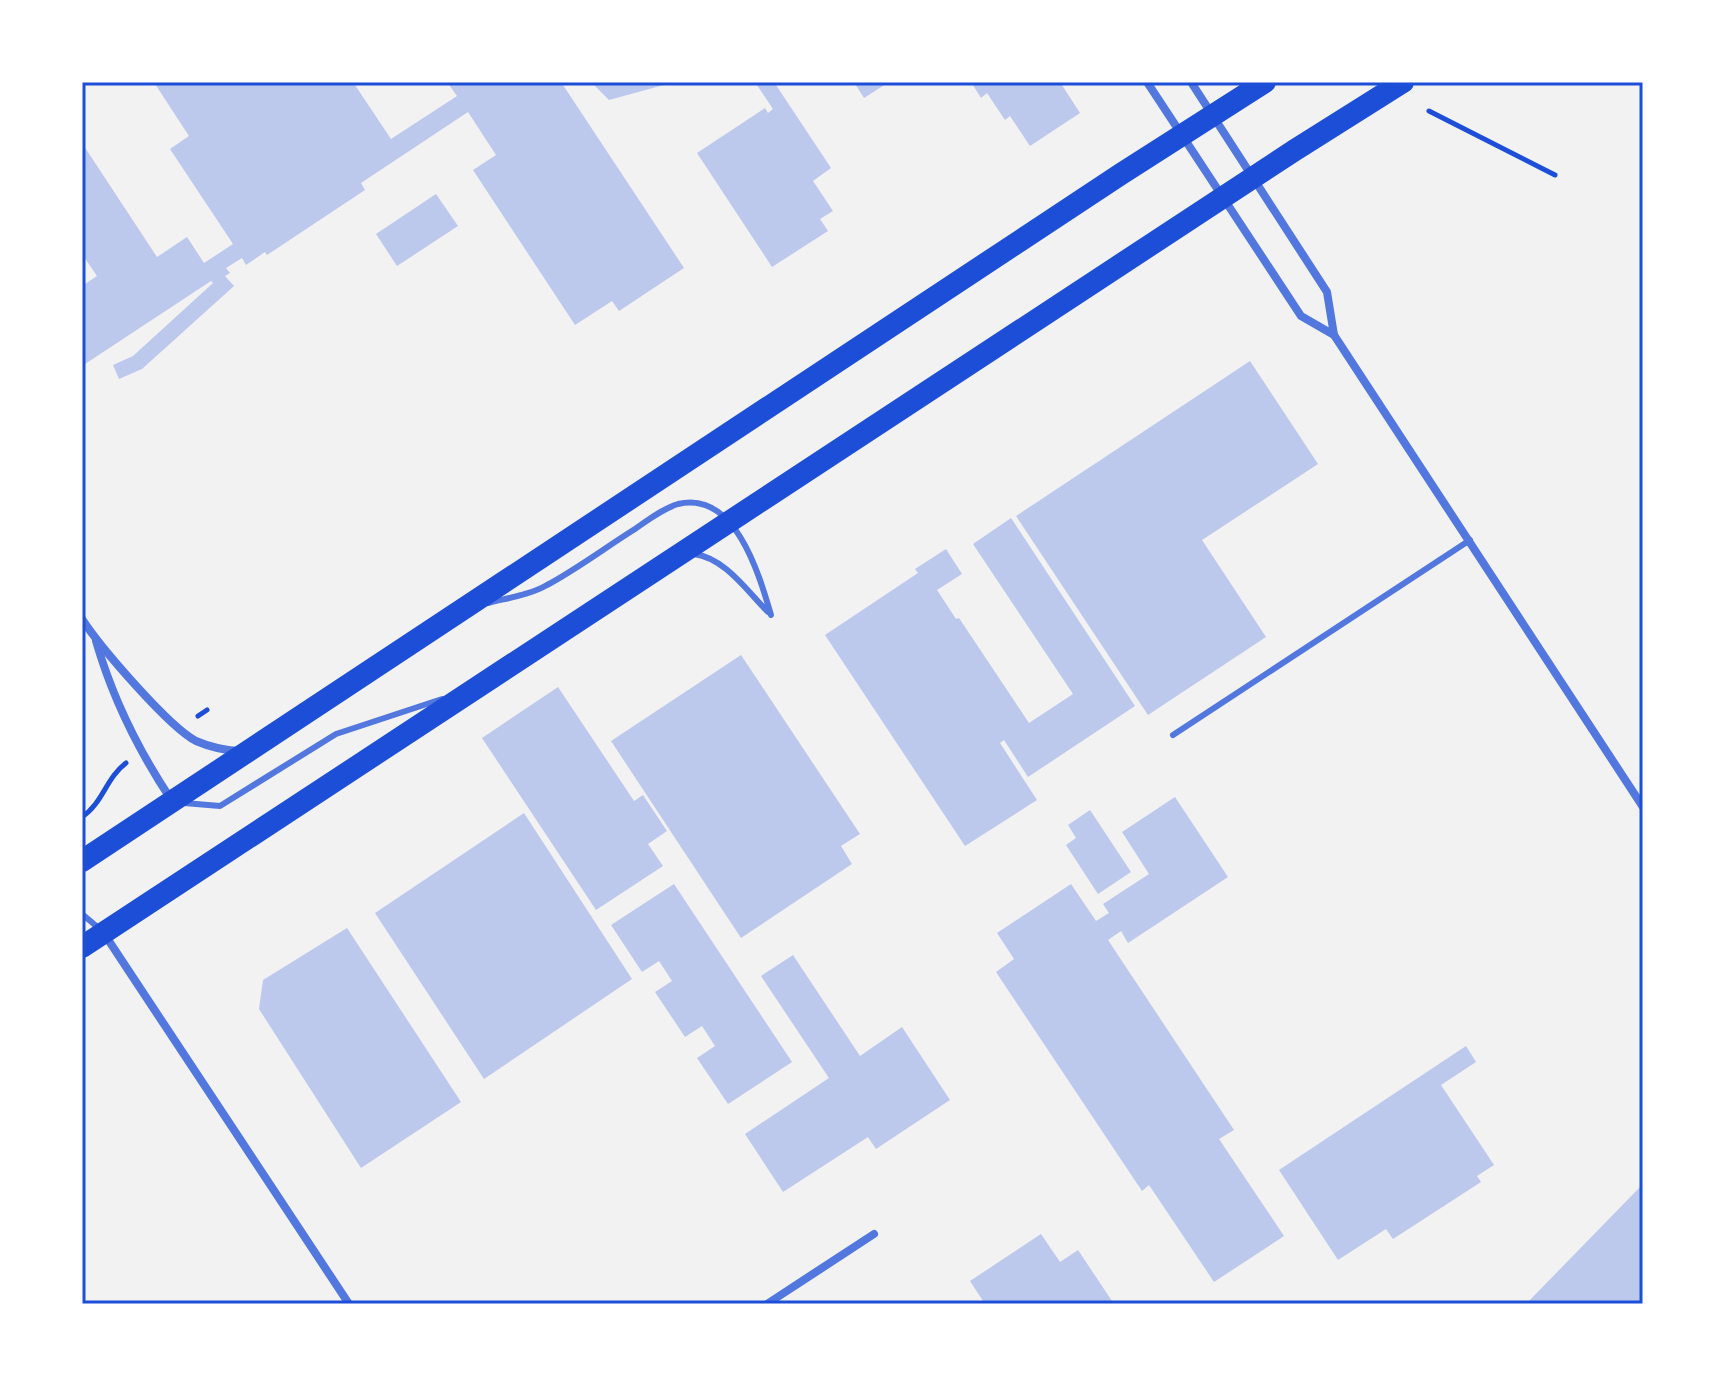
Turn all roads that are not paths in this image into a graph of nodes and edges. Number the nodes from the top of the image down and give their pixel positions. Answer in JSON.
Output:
{"nodes":[{"id":1,"x":1147,"y":82,"type":"edge"},
{"id":2,"x":1191,"y":82,"type":"edge"},
{"id":3,"x":1265,"y":82,"type":"edge"},
{"id":4,"x":1403,"y":82,"type":"edge"},
{"id":5,"x":1212,"y":115,"type":"junction"},
{"id":6,"x":1182,"y":135,"type":"junction"},
{"id":7,"x":1253,"y":178,"type":"junction"},
{"id":8,"x":1223,"y":199,"type":"junction"},
{"id":9,"x":1334,"y":335,"type":"junction"},
{"id":10,"x":729,"y":521,"type":"junction"},
{"id":11,"x":1470,"y":540,"type":"junction"},
{"id":12,"x":676,"y":556,"type":"junction"},
{"id":13,"x":466,"y":610,"type":"junction"},
{"id":14,"x":82,"y":619,"type":"edge"},
{"id":15,"x":95,"y":637,"type":"junction"},
{"id":16,"x":480,"y":686,"type":"junction"},
{"id":17,"x":1173,"y":735,"type":"dead end"},
{"id":18,"x":251,"y":750,"type":"junction"},
{"id":19,"x":173,"y":802,"type":"junction"},
{"id":20,"x":1643,"y":807,"type":"edge"},
{"id":21,"x":82,"y":861,"type":"edge"},
{"id":22,"x":82,"y":914,"type":"edge"},
{"id":23,"x":105,"y":935,"type":"junction"},
{"id":24,"x":82,"y":947,"type":"edge"},
{"id":25,"x":874,"y":1234,"type":"dead end"},
{"id":26,"x":349,"y":1304,"type":"edge"},
{"id":27,"x":767,"y":1304,"type":"edge"}],
"edges":[{"from":1,"to":6,"type":"street"},
{"from":2,"to":5,"type":"street"},
{"from":3,"to":5,"type":"highway"},
{"from":4,"to":7,"type":"highway"},
{"from":5,"to":6,"type":"highway"},
{"from":5,"to":7,"type":"street"},
{"from":6,"to":8,"type":"street"},
{"from":6,"to":13,"type":"highway"},
{"from":7,"to":8,"type":"highway"},
{"from":7,"to":9,"type":"street"},
{"from":8,"to":9,"type":"street"},
{"from":8,"to":10,"type":"highway"},
{"from":9,"to":11,"type":"street"},
{"from":10,"to":12,"type":"highway"},
{"from":10,"to":12,"type":"lane"},
{"from":10,"to":13,"type":"lane"},
{"from":11,"to":17,"type":"lane"},
{"from":11,"to":20,"type":"street"},
{"from":12,"to":16,"type":"highway"},
{"from":13,"to":18,"type":"highway"},
{"from":14,"to":15,"type":"street"},
{"from":15,"to":18,"type":"street"},
{"from":15,"to":19,"type":"street"},
{"from":16,"to":19,"type":"lane"},
{"from":16,"to":23,"type":"highway"},
{"from":18,"to":19,"type":"highway"},
{"from":19,"to":21,"type":"highway"},
{"from":22,"to":23,"type":"lane"},
{"from":23,"to":24,"type":"highway"},
{"from":23,"to":26,"type":"street"},
{"from":25,"to":27,"type":"street"}]}
